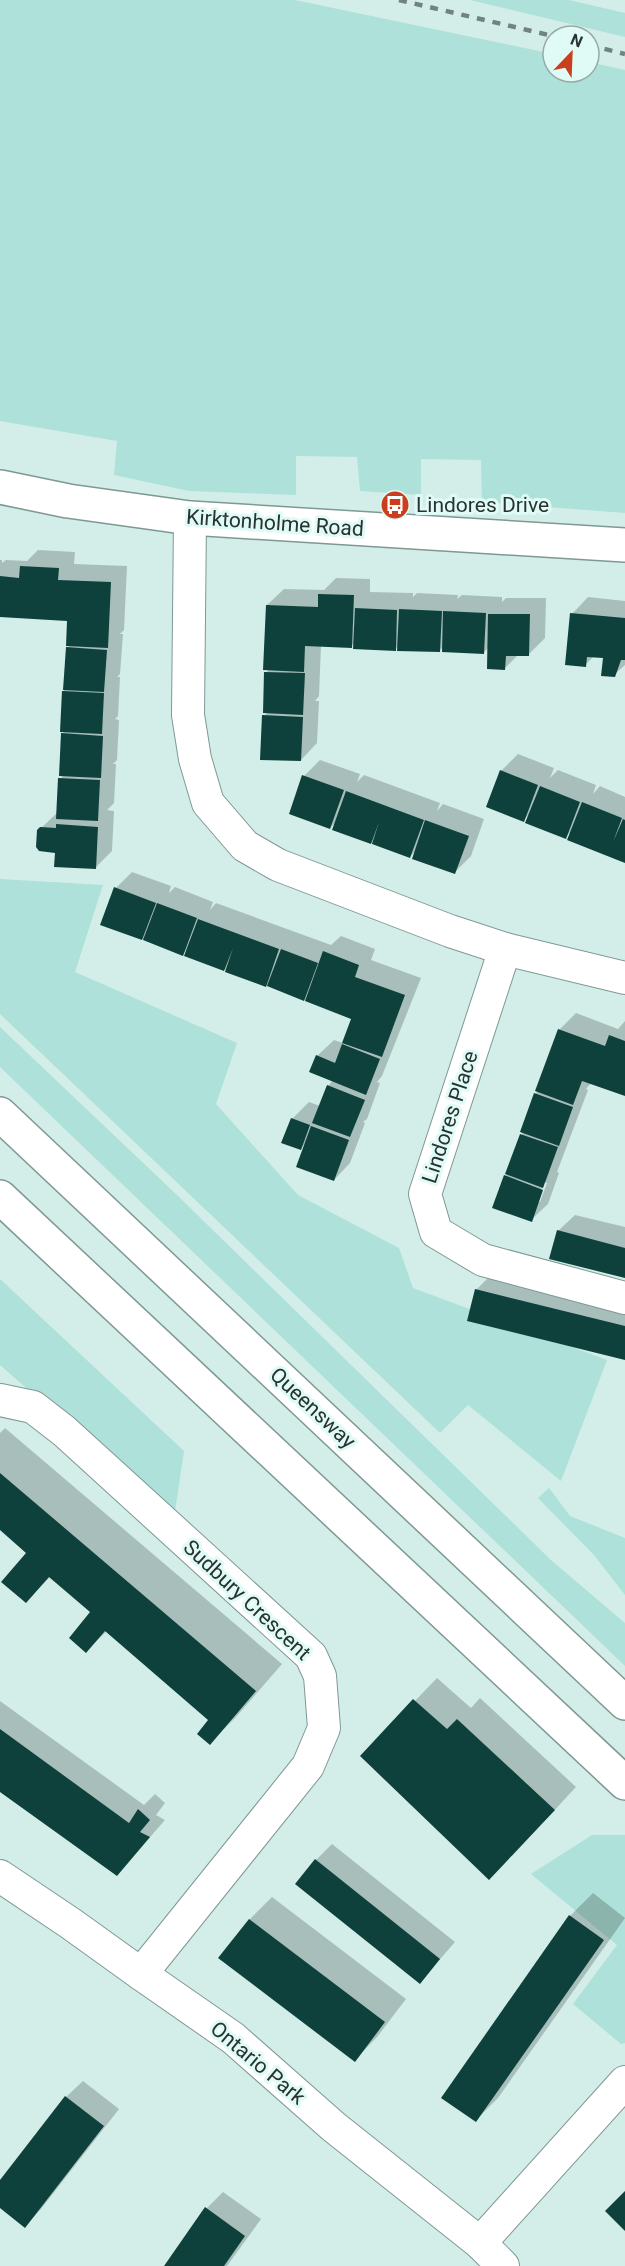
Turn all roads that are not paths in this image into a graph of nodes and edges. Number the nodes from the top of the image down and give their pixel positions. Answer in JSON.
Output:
{"nodes":[{"id":1,"x":0,"y":487,"type":"edge"},
{"id":2,"x":190,"y":518,"type":"junction"},
{"id":3,"x":625,"y":545,"type":"edge"},
{"id":4,"x":505,"y":949,"type":"junction"},
{"id":5,"x":625,"y":978,"type":"edge"},
{"id":6,"x":0,"y":1114,"type":"edge"},
{"id":7,"x":0,"y":1197,"type":"edge"},
{"id":8,"x":625,"y":1298,"type":"edge"},
{"id":9,"x":0,"y":1400,"type":"edge"},
{"id":10,"x":625,"y":1703,"type":"edge"},
{"id":11,"x":625,"y":1783,"type":"edge"},
{"id":12,"x":0,"y":1876,"type":"edge"},
{"id":13,"x":141,"y":1974,"type":"junction"},
{"id":14,"x":625,"y":2082,"type":"edge"},
{"id":15,"x":480,"y":2243,"type":"junction"},
{"id":16,"x":503,"y":2266,"type":"edge"}],
"edges":[{"from":1,"to":2,"type":"main road","name":"Kirktonholme Road"},
{"from":2,"to":3,"type":"main road","name":"Kirktonholme Road"},
{"from":2,"to":4,"type":"street"},
{"from":4,"to":5,"type":"street"},
{"from":4,"to":8,"type":"street","name":"Lindores Place"},
{"from":6,"to":10,"type":"main road","name":"Queensway"},
{"from":7,"to":11,"type":"main road"},
{"from":9,"to":13,"type":"street","name":"Sudbury Crescent"},
{"from":12,"to":13,"type":"street","name":"Ontario Park"},
{"from":13,"to":15,"type":"street","name":"Ontario Park"},
{"from":14,"to":15,"type":"street"},
{"from":15,"to":16,"type":"street","name":"Ontario Park"}]}
